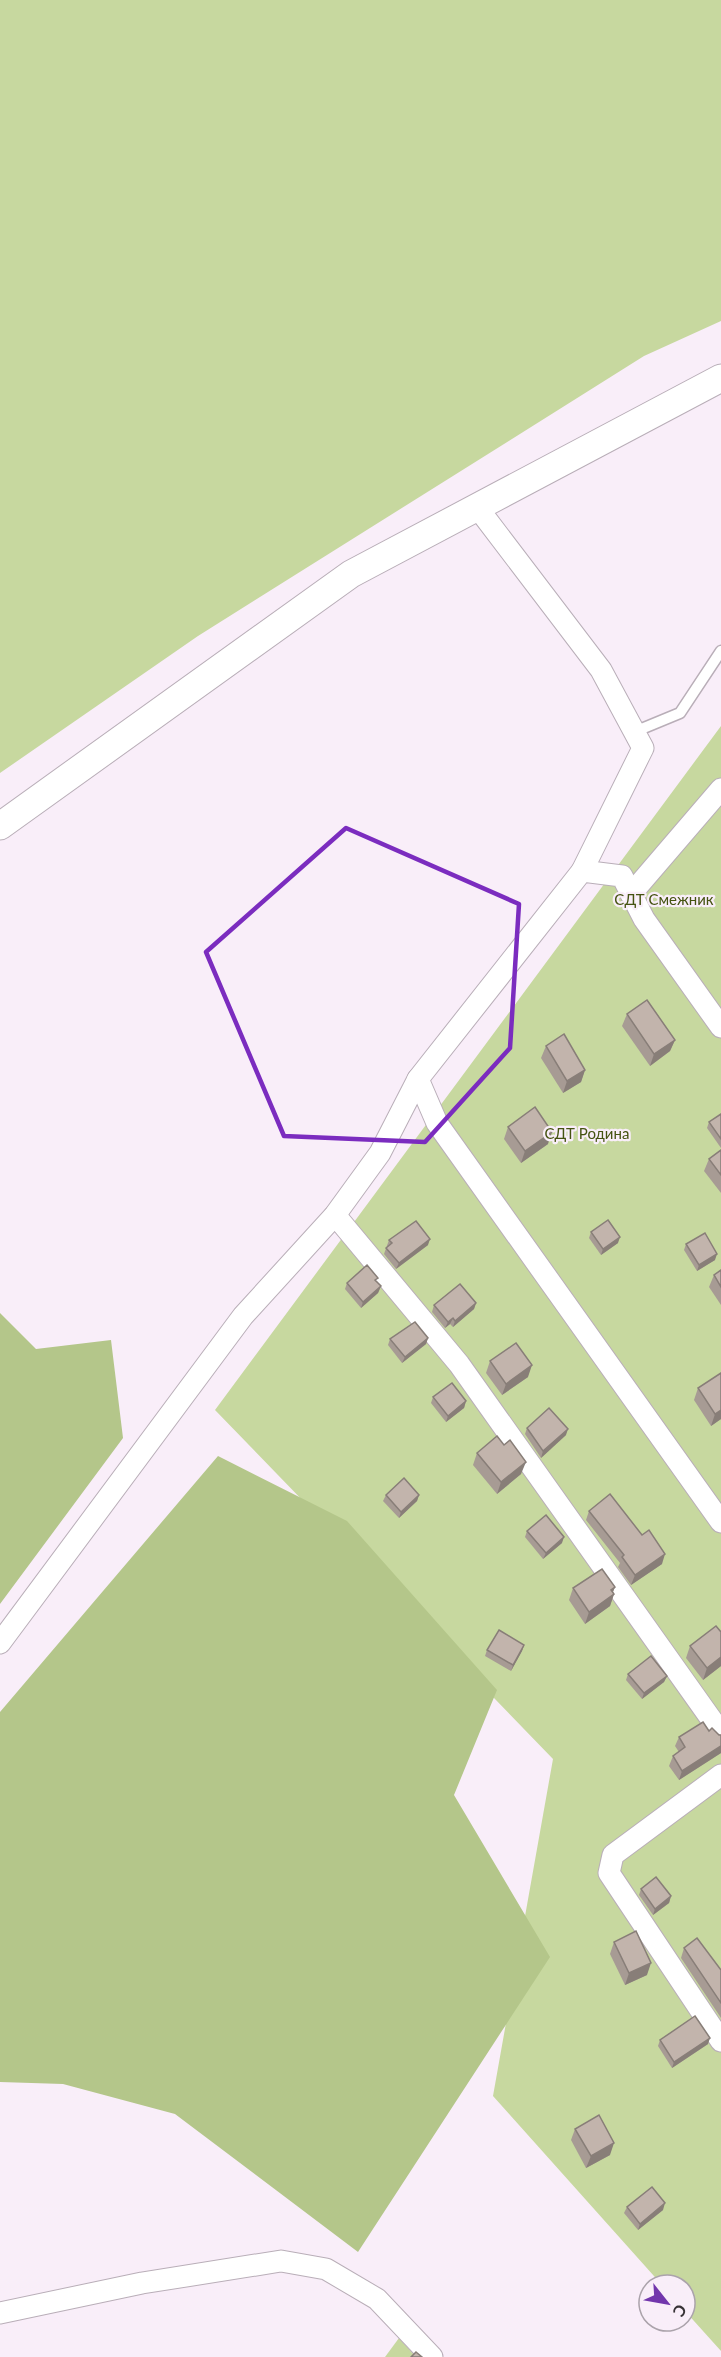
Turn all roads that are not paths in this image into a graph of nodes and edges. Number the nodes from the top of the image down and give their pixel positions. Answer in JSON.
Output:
{"nodes":[{"id":1,"x":721,"y":378,"type":"edge"},
{"id":2,"x":477,"y":507,"type":"junction"},
{"id":3,"x":721,"y":651,"type":"edge"},
{"id":4,"x":634,"y":732,"type":"junction"},
{"id":5,"x":721,"y":789,"type":"edge"},
{"id":6,"x":0,"y":826,"type":"edge"},
{"id":7,"x":582,"y":871,"type":"junction"},
{"id":8,"x":632,"y":894,"type":"junction"},
{"id":9,"x":721,"y":1028,"type":"edge"},
{"id":10,"x":418,"y":1079,"type":"junction"},
{"id":11,"x":335,"y":1215,"type":"junction"},
{"id":12,"x":721,"y":1522,"type":"edge"},
{"id":13,"x":0,"y":1643,"type":"edge"},
{"id":14,"x":721,"y":1733,"type":"edge"},
{"id":15,"x":721,"y":1775,"type":"edge"},
{"id":16,"x":721,"y":2041,"type":"edge"},
{"id":17,"x":0,"y":2313,"type":"edge"},
{"id":18,"x":432,"y":2357,"type":"edge"}],
"edges":[{"from":1,"to":2,"type":"street"},
{"from":2,"to":4,"type":"street"},
{"from":2,"to":6,"type":"street"},
{"from":3,"to":4,"type":"lane"},
{"from":4,"to":7,"type":"street"},
{"from":5,"to":8,"type":"street"},
{"from":7,"to":8,"type":"street"},
{"from":7,"to":10,"type":"street"},
{"from":8,"to":9,"type":"street"},
{"from":10,"to":11,"type":"street"},
{"from":10,"to":12,"type":"street"},
{"from":11,"to":13,"type":"street"},
{"from":11,"to":14,"type":"street"},
{"from":15,"to":16,"type":"street"},
{"from":17,"to":18,"type":"street"}]}
